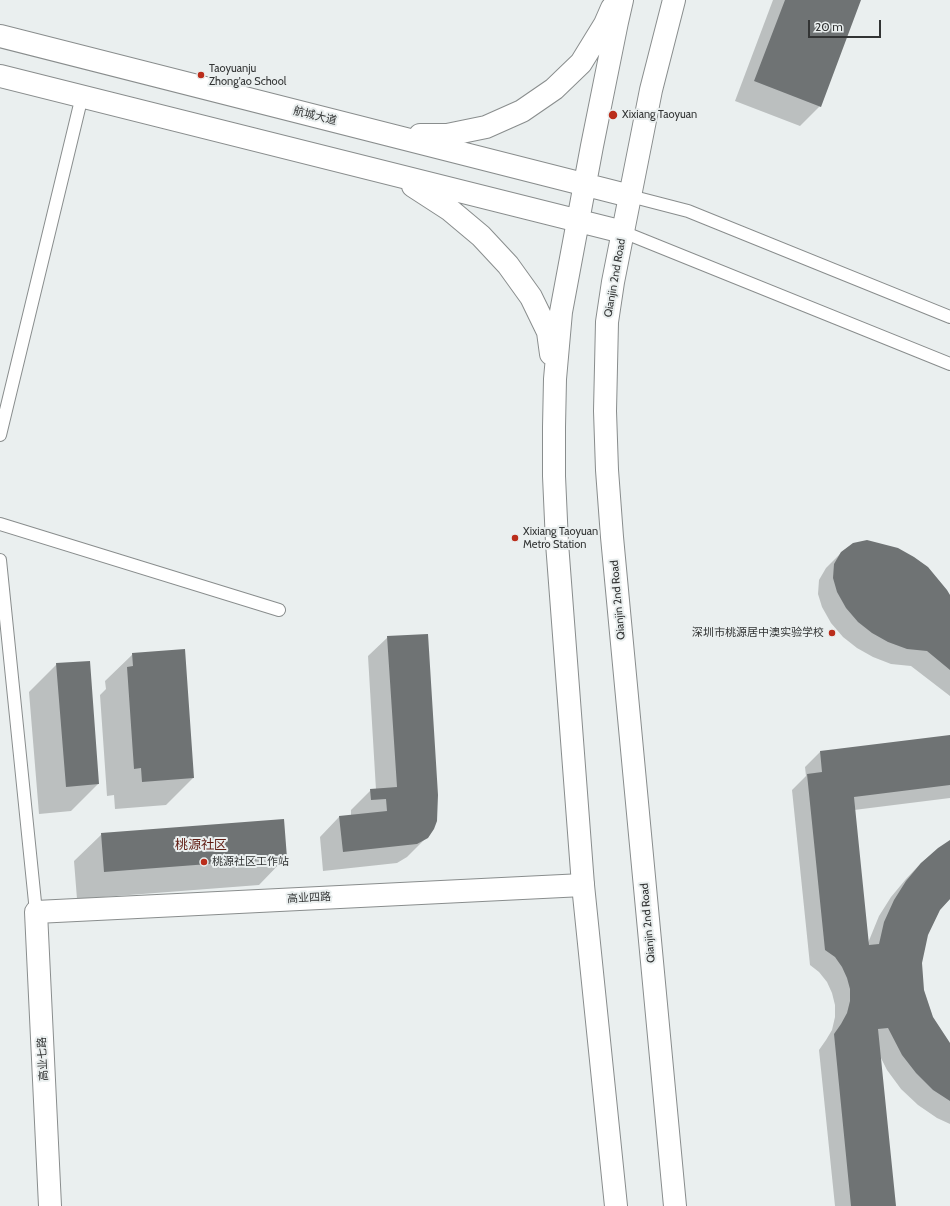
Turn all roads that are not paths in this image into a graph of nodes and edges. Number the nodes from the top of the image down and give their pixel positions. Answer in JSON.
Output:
{"nodes":[{"id":1,"x":616,"y":0,"type":"edge"},
{"id":2,"x":622,"y":0,"type":"edge"},
{"id":3,"x":674,"y":0,"type":"edge"},
{"id":4,"x":0,"y":36,"type":"edge"},
{"id":5,"x":0,"y":76,"type":"edge"},
{"id":6,"x":82,"y":96,"type":"junction"},
{"id":7,"x":394,"y":136,"type":"junction"},
{"id":8,"x":384,"y":172,"type":"junction"},
{"id":9,"x":585,"y":184,"type":"junction"},
{"id":10,"x":630,"y":196,"type":"junction"},
{"id":11,"x":578,"y":221,"type":"junction"},
{"id":12,"x":623,"y":232,"type":"junction"},
{"id":13,"x":950,"y":317,"type":"edge"},
{"id":14,"x":950,"y":364,"type":"edge"},
{"id":15,"x":555,"y":378,"type":"junction"},
{"id":16,"x":0,"y":435,"type":"edge"},
{"id":17,"x":0,"y":524,"type":"edge"},
{"id":18,"x":0,"y":560,"type":"edge"},
{"id":19,"x":279,"y":610,"type":"dead end"},
{"id":20,"x":583,"y":884,"type":"junction"},
{"id":21,"x":36,"y":912,"type":"junction"},
{"id":22,"x":50,"y":1206,"type":"edge"},
{"id":23,"x":616,"y":1206,"type":"edge"},
{"id":24,"x":675,"y":1206,"type":"edge"}],
"edges":[{"from":1,"to":7,"type":"main road"},
{"from":2,"to":9,"type":"main road"},
{"from":3,"to":10,"type":"main road","name":"Qianjin 2nd Road"},
{"from":4,"to":7,"type":"main road","name":"航城大道"},
{"from":5,"to":6,"type":"main road"},
{"from":6,"to":8,"type":"main road"},
{"from":6,"to":16,"type":"lane"},
{"from":7,"to":9,"type":"main road","name":"航城大道"},
{"from":8,"to":11,"type":"main road"},
{"from":8,"to":15,"type":"main road"},
{"from":9,"to":10,"type":"main road","name":"航城大道"},
{"from":9,"to":11,"type":"main road"},
{"from":10,"to":12,"type":"main road","name":"Qianjin 2nd Road"},
{"from":10,"to":13,"type":"lane"},
{"from":11,"to":12,"type":"main road"},
{"from":11,"to":15,"type":"main road"},
{"from":12,"to":14,"type":"lane"},
{"from":12,"to":24,"type":"main road","name":"Qianjin 2nd Road"},
{"from":15,"to":20,"type":"main road"},
{"from":17,"to":19,"type":"lane"},
{"from":18,"to":21,"type":"lane"},
{"from":20,"to":21,"type":"main road","name":"高业四路"},
{"from":20,"to":23,"type":"main road"},
{"from":21,"to":22,"type":"main road","name":"高业七路"}]}
